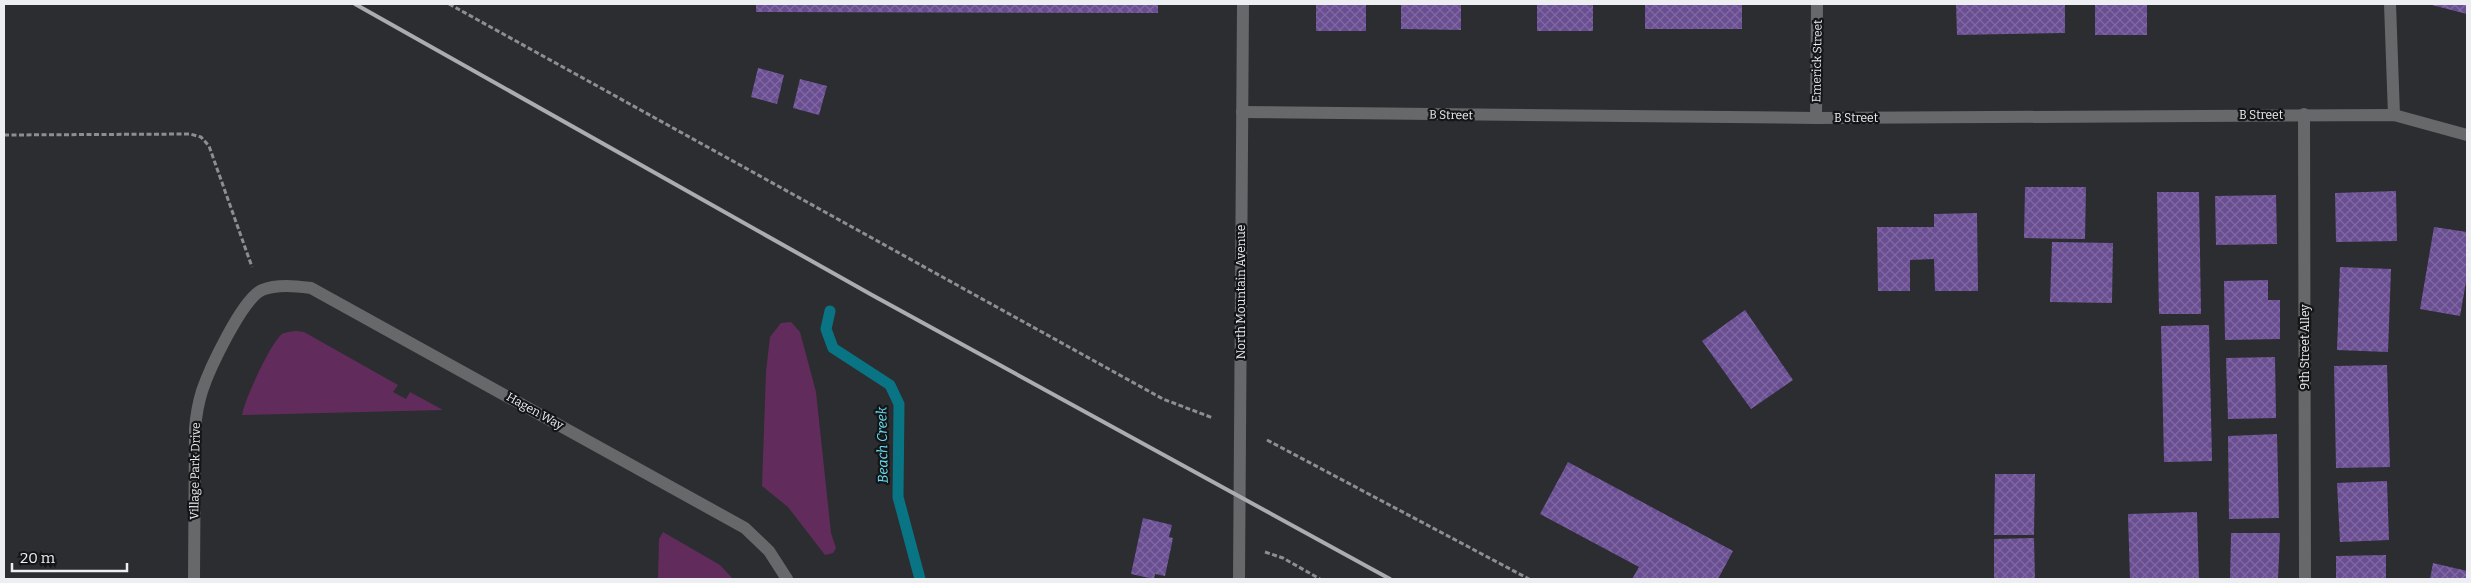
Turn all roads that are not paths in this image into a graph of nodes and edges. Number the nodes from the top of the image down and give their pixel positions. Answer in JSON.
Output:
{"nodes":[{"id":1,"x":1242,"y":4,"type":"edge"},
{"id":2,"x":1817,"y":4,"type":"edge"},
{"id":3,"x":2390,"y":4,"type":"edge"},
{"id":4,"x":1242,"y":112,"type":"junction"},
{"id":5,"x":2304,"y":114,"type":"junction"},
{"id":6,"x":2394,"y":115,"type":"junction"},
{"id":7,"x":1816,"y":118,"type":"junction"},
{"id":8,"x":2467,"y":135,"type":"edge"},
{"id":9,"x":260,"y":291,"type":"joint"},
{"id":10,"x":194,"y":579,"type":"edge"},
{"id":11,"x":787,"y":579,"type":"edge"},
{"id":12,"x":1239,"y":579,"type":"edge"},
{"id":13,"x":2305,"y":579,"type":"edge"}],
"edges":[{"from":1,"to":4,"type":"street","name":"North Mountain Avenue"},
{"from":2,"to":7,"type":"street","name":"Emerick Street"},
{"from":3,"to":6,"type":"street"},
{"from":4,"to":7,"type":"street","name":"B Street"},
{"from":4,"to":12,"type":"street","name":"North Mountain Avenue"},
{"from":5,"to":6,"type":"street","name":"B Street"},
{"from":5,"to":7,"type":"street","name":"B Street"},
{"from":5,"to":13,"type":"street","name":"9th Street Alley"},
{"from":6,"to":8,"type":"street","name":"B Street"},
{"from":9,"to":10,"type":"street","name":"Village Park Drive"},
{"from":9,"to":11,"type":"street","name":"Hagen Way"}]}
